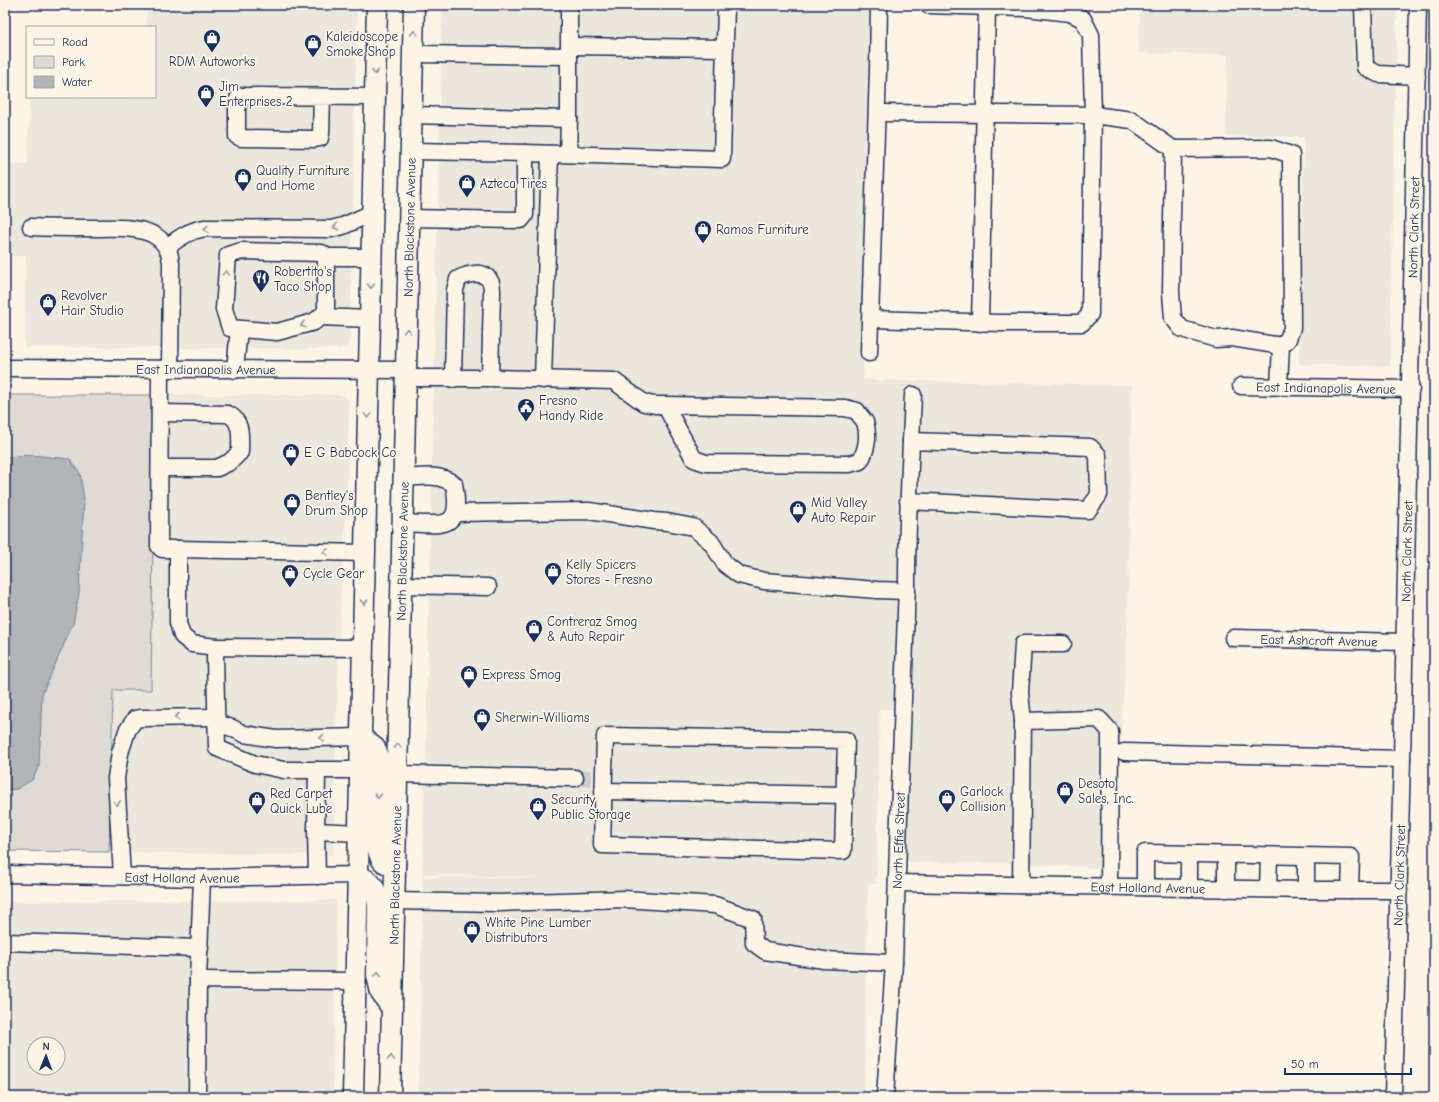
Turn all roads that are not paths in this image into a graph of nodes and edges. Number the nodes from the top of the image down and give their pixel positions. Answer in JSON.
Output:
{"nodes":[{"id":1,"x":377,"y":5,"type":"edge"},
{"id":2,"x":414,"y":5,"type":"edge"},
{"id":3,"x":569,"y":5,"type":"edge"},
{"id":4,"x":726,"y":5,"type":"edge"},
{"id":5,"x":879,"y":5,"type":"edge"},
{"id":6,"x":928,"y":5,"type":"edge"},
{"id":7,"x":1363,"y":5,"type":"edge"},
{"id":8,"x":1418,"y":5,"type":"edge"},
{"id":9,"x":987,"y":7,"type":"junction"},
{"id":10,"x":725,"y":48,"type":"junction"},
{"id":11,"x":569,"y":51,"type":"junction"},
{"id":12,"x":413,"y":54,"type":"junction"},
{"id":13,"x":1417,"y":76,"type":"junction"},
{"id":14,"x":322,"y":97,"type":"junction"},
{"id":15,"x":375,"y":98,"type":"junction"},
{"id":16,"x":877,"y":113,"type":"junction"},
{"id":17,"x":984,"y":114,"type":"junction"},
{"id":18,"x":412,"y":115,"type":"junction"},
{"id":19,"x":1093,"y":115,"type":"junction"},
{"id":20,"x":569,"y":119,"type":"junction"},
{"id":21,"x":1173,"y":148,"type":"junction"},
{"id":22,"x":411,"y":151,"type":"junction"},
{"id":23,"x":525,"y":153,"type":"junction"},
{"id":24,"x":550,"y":154,"type":"junction"},
{"id":25,"x":568,"y":154,"type":"junction"},
{"id":26,"x":372,"y":213,"type":"junction"},
{"id":27,"x":410,"y":218,"type":"junction"},
{"id":28,"x":31,"y":228,"type":"dead end"},
{"id":29,"x":167,"y":247,"type":"junction"},
{"id":30,"x":372,"y":257,"type":"junction"},
{"id":31,"x":326,"y":258,"type":"junction"},
{"id":32,"x":320,"y":317,"type":"junction"},
{"id":33,"x":370,"y":319,"type":"junction"},
{"id":34,"x":871,"y":319,"type":"junction"},
{"id":35,"x":980,"y":323,"type":"junction"},
{"id":36,"x":239,"y":328,"type":"junction"},
{"id":37,"x":1281,"y":346,"type":"junction"},
{"id":38,"x":869,"y":353,"type":"dead end"},
{"id":39,"x":5,"y":368,"type":"edge"},
{"id":40,"x":165,"y":369,"type":"junction"},
{"id":41,"x":235,"y":370,"type":"junction"},
{"id":42,"x":370,"y":370,"type":"junction"},
{"id":43,"x":407,"y":374,"type":"junction"},
{"id":44,"x":490,"y":378,"type":"junction"},
{"id":45,"x":453,"y":379,"type":"junction"},
{"id":46,"x":543,"y":380,"type":"junction"},
{"id":47,"x":1241,"y":386,"type":"dead end"},
{"id":48,"x":1279,"y":386,"type":"junction"},
{"id":49,"x":1411,"y":389,"type":"junction"},
{"id":50,"x":913,"y":395,"type":"dead end"},
{"id":51,"x":665,"y":405,"type":"junction"},
{"id":52,"x":160,"y":413,"type":"junction"},
{"id":53,"x":911,"y":441,"type":"junction"},
{"id":54,"x":160,"y":468,"type":"junction"},
{"id":55,"x":404,"y":478,"type":"junction"},
{"id":56,"x":908,"y":501,"type":"junction"},
{"id":57,"x":456,"y":513,"type":"junction"},
{"id":58,"x":403,"y":523,"type":"junction"},
{"id":59,"x":178,"y":549,"type":"junction"},
{"id":60,"x":365,"y":553,"type":"junction"},
{"id":61,"x":402,"y":585,"type":"junction"},
{"id":62,"x":488,"y":587,"type":"dead end"},
{"id":63,"x":907,"y":587,"type":"junction"},
{"id":64,"x":1233,"y":638,"type":"dead end"},
{"id":65,"x":1404,"y":642,"type":"junction"},
{"id":66,"x":1063,"y":644,"type":"dead end"},
{"id":67,"x":216,"y":647,"type":"junction"},
{"id":68,"x":363,"y":648,"type":"junction"},
{"id":69,"x":216,"y":720,"type":"junction"},
{"id":70,"x":1023,"y":721,"type":"junction"},
{"id":71,"x":361,"y":737,"type":"junction"},
{"id":72,"x":1124,"y":752,"type":"dead end"},
{"id":73,"x":1402,"y":759,"type":"junction"},
{"id":74,"x":317,"y":770,"type":"junction"},
{"id":75,"x":360,"y":770,"type":"junction"},
{"id":76,"x":398,"y":774,"type":"junction"},
{"id":77,"x":575,"y":778,"type":"tunnel mouth"},
{"id":78,"x":601,"y":783,"type":"junction"},
{"id":79,"x":845,"y":795,"type":"junction"},
{"id":80,"x":316,"y":831,"type":"junction"},
{"id":81,"x":359,"y":833,"type":"junction"},
{"id":82,"x":1189,"y":854,"type":"junction"},
{"id":83,"x":1226,"y":855,"type":"junction"},
{"id":84,"x":1268,"y":856,"type":"junction"},
{"id":85,"x":1306,"y":856,"type":"junction"},
{"id":86,"x":395,"y":865,"type":"junction"},
{"id":87,"x":5,"y":874,"type":"edge"},
{"id":88,"x":358,"y":875,"type":"junction"},
{"id":89,"x":122,"y":876,"type":"junction"},
{"id":90,"x":317,"y":876,"type":"junction"},
{"id":91,"x":202,"y":878,"type":"junction"},
{"id":92,"x":897,"y":883,"type":"junction"},
{"id":93,"x":1020,"y":885,"type":"junction"},
{"id":94,"x":1108,"y":887,"type":"junction"},
{"id":95,"x":1145,"y":887,"type":"junction"},
{"id":96,"x":1189,"y":888,"type":"junction"},
{"id":97,"x":1226,"y":889,"type":"junction"},
{"id":98,"x":1268,"y":889,"type":"junction"},
{"id":99,"x":1306,"y":890,"type":"junction"},
{"id":100,"x":1350,"y":890,"type":"junction"},
{"id":101,"x":1399,"y":890,"type":"junction"},
{"id":102,"x":395,"y":901,"type":"junction"},
{"id":103,"x":5,"y":942,"type":"edge"},
{"id":104,"x":200,"y":948,"type":"junction"},
{"id":105,"x":894,"y":963,"type":"junction"},
{"id":106,"x":198,"y":980,"type":"junction"},
{"id":107,"x":356,"y":981,"type":"junction"},
{"id":108,"x":392,"y":1009,"type":"junction"},
{"id":109,"x":197,"y":1097,"type":"edge"},
{"id":110,"x":353,"y":1097,"type":"edge"},
{"id":111,"x":390,"y":1097,"type":"edge"},
{"id":112,"x":885,"y":1097,"type":"edge"},
{"id":113,"x":1393,"y":1097,"type":"edge"}],
"edges":[{"from":1,"to":15,"type":"main road","one_way":true},
{"from":12,"to":2,"type":"main road","name":"North Blackstone Avenue","one_way":true},
{"from":3,"to":11,"type":"street"},
{"from":4,"to":10,"type":"street"},
{"from":5,"to":16,"type":"street"},
{"from":6,"to":9,"type":"street"},
{"from":7,"to":13,"type":"street"},
{"from":8,"to":13,"type":"street","name":"North Clark Street"},
{"from":9,"to":17,"type":"street"},
{"from":9,"to":19,"type":"street"},
{"from":10,"to":11,"type":"street"},
{"from":10,"to":25,"type":"street"},
{"from":11,"to":12,"type":"street"},
{"from":11,"to":20,"type":"street"},
{"from":12,"to":18,"type":"main road","name":"North Blackstone Avenue"},
{"from":13,"to":49,"type":"street","name":"North Clark Street"},
{"from":14,"to":14,"type":"street"},
{"from":14,"to":15,"type":"street"},
{"from":15,"to":26,"type":"main road"},
{"from":16,"to":17,"type":"street"},
{"from":16,"to":34,"type":"street"},
{"from":17,"to":19,"type":"street"},
{"from":17,"to":35,"type":"street"},
{"from":18,"to":20,"type":"street"},
{"from":18,"to":22,"type":"main road","name":"North Blackstone Avenue"},
{"from":19,"to":21,"type":"street"},
{"from":19,"to":35,"type":"street"},
{"from":20,"to":25,"type":"street"},
{"from":21,"to":37,"type":"street"},
{"from":21,"to":37,"type":"street"},
{"from":22,"to":23,"type":"street"},
{"from":22,"to":27,"type":"main road","name":"North Blackstone Avenue"},
{"from":23,"to":24,"type":"street"},
{"from":23,"to":27,"type":"street"},
{"from":24,"to":25,"type":"street"},
{"from":24,"to":46,"type":"street"},
{"from":26,"to":29,"type":"street","one_way":true},
{"from":26,"to":30,"type":"main road"},
{"from":43,"to":27,"type":"main road","name":"North Blackstone Avenue","one_way":true},
{"from":28,"to":29,"type":"street"},
{"from":29,"to":40,"type":"street"},
{"from":30,"to":31,"type":"street"},
{"from":30,"to":33,"type":"main road","one_way":true},
{"from":31,"to":32,"type":"street"},
{"from":36,"to":31,"type":"street","one_way":true},
{"from":32,"to":33,"type":"street"},
{"from":32,"to":36,"type":"street","one_way":true},
{"from":33,"to":42,"type":"main road"},
{"from":34,"to":35,"type":"street"},
{"from":34,"to":38,"type":"street"},
{"from":36,"to":41,"type":"street"},
{"from":37,"to":48,"type":"street"},
{"from":39,"to":40,"type":"street","name":"East Indianapolis Avenue"},
{"from":40,"to":41,"type":"street","name":"East Indianapolis Avenue"},
{"from":40,"to":52,"type":"street"},
{"from":41,"to":42,"type":"street","name":"East Indianapolis Avenue"},
{"from":42,"to":43,"type":"street","name":"East Indianapolis Avenue"},
{"from":42,"to":60,"type":"main road","one_way":true},
{"from":43,"to":45,"type":"street","name":"East Indianapolis Avenue"},
{"from":43,"to":55,"type":"main road","name":"North Blackstone Avenue"},
{"from":44,"to":45,"type":"street","name":"East Indianapolis Avenue"},
{"from":44,"to":45,"type":"street"},
{"from":44,"to":46,"type":"street","name":"East Indianapolis Avenue"},
{"from":46,"to":51,"type":"street","name":"East Indianapolis Avenue"},
{"from":47,"to":48,"type":"street","name":"East Indianapolis Avenue"},
{"from":48,"to":49,"type":"street","name":"East Indianapolis Avenue"},
{"from":49,"to":65,"type":"street","name":"North Clark Street"},
{"from":50,"to":53,"type":"street","name":"North Effie Street"},
{"from":51,"to":51,"type":"street","name":"East Indianapolis Avenue"},
{"from":52,"to":54,"type":"street"},
{"from":52,"to":54,"type":"street"},
{"from":53,"to":56,"type":"street","name":"North Effie Street"},
{"from":53,"to":56,"type":"street"},
{"from":54,"to":59,"type":"street"},
{"from":55,"to":57,"type":"street"},
{"from":55,"to":58,"type":"main road","name":"North Blackstone Avenue"},
{"from":56,"to":63,"type":"street","name":"North Effie Street"},
{"from":57,"to":58,"type":"street"},
{"from":57,"to":63,"type":"street"},
{"from":58,"to":61,"type":"main road","name":"North Blackstone Avenue"},
{"from":60,"to":59,"type":"street","one_way":true},
{"from":59,"to":67,"type":"street"},
{"from":60,"to":68,"type":"main road","one_way":true},
{"from":61,"to":62,"type":"street"},
{"from":76,"to":61,"type":"main road","name":"North Blackstone Avenue","one_way":true},
{"from":63,"to":92,"type":"street","name":"North Effie Street"},
{"from":64,"to":65,"type":"street","name":"East Ashcroft Avenue"},
{"from":65,"to":73,"type":"street","name":"North Clark Street"},
{"from":66,"to":70,"type":"street"},
{"from":67,"to":68,"type":"street"},
{"from":67,"to":69,"type":"street"},
{"from":68,"to":71,"type":"main road"},
{"from":71,"to":69,"type":"street","one_way":true},
{"from":69,"to":74,"type":"street"},
{"from":69,"to":89,"type":"street","one_way":true},
{"from":70,"to":93,"type":"street"},
{"from":70,"to":94,"type":"street"},
{"from":71,"to":75,"type":"main road"},
{"from":71,"to":86,"type":"main road","one_way":true},
{"from":72,"to":73,"type":"street"},
{"from":73,"to":101,"type":"street","name":"North Clark Street"},
{"from":74,"to":75,"type":"street"},
{"from":74,"to":80,"type":"street"},
{"from":75,"to":81,"type":"main road"},
{"from":76,"to":77,"type":"street"},
{"from":76,"to":86,"type":"main road","name":"North Blackstone Avenue"},
{"from":78,"to":79,"type":"street"},
{"from":78,"to":79,"type":"street"},
{"from":78,"to":79,"type":"street"},
{"from":80,"to":81,"type":"street"},
{"from":80,"to":90,"type":"street"},
{"from":81,"to":88,"type":"main road"},
{"from":82,"to":83,"type":"street"},
{"from":82,"to":95,"type":"street"},
{"from":82,"to":96,"type":"street"},
{"from":83,"to":84,"type":"street"},
{"from":83,"to":97,"type":"street"},
{"from":84,"to":85,"type":"street"},
{"from":84,"to":98,"type":"street"},
{"from":85,"to":99,"type":"street"},
{"from":85,"to":100,"type":"street"},
{"from":86,"to":102,"type":"main road","name":"North Blackstone Avenue"},
{"from":87,"to":89,"type":"street","name":"East Holland Avenue"},
{"from":88,"to":90,"type":"street","name":"East Holland Avenue"},
{"from":88,"to":107,"type":"main road"},
{"from":108,"to":88,"type":"main road","one_way":true},
{"from":89,"to":91,"type":"street","name":"East Holland Avenue"},
{"from":90,"to":91,"type":"street","name":"East Holland Avenue"},
{"from":91,"to":104,"type":"street"},
{"from":92,"to":93,"type":"street","name":"East Holland Avenue"},
{"from":92,"to":105,"type":"street","name":"North Effie Street"},
{"from":93,"to":94,"type":"street","name":"East Holland Avenue"},
{"from":94,"to":95,"type":"street","name":"East Holland Avenue"},
{"from":95,"to":96,"type":"street","name":"East Holland Avenue"},
{"from":96,"to":97,"type":"street","name":"East Holland Avenue"},
{"from":97,"to":98,"type":"street","name":"East Holland Avenue"},
{"from":98,"to":99,"type":"street","name":"East Holland Avenue"},
{"from":99,"to":100,"type":"street","name":"East Holland Avenue"},
{"from":100,"to":101,"type":"street","name":"East Holland Avenue"},
{"from":101,"to":113,"type":"street","name":"North Clark Street"},
{"from":102,"to":105,"type":"street"},
{"from":102,"to":108,"type":"main road","name":"North Blackstone Avenue"},
{"from":103,"to":104,"type":"street"},
{"from":104,"to":106,"type":"street"},
{"from":105,"to":112,"type":"street","name":"North Effie Street"},
{"from":106,"to":107,"type":"street"},
{"from":106,"to":109,"type":"street"},
{"from":107,"to":110,"type":"main road"},
{"from":111,"to":108,"type":"main road","name":"North Blackstone Avenue","one_way":true}]}
